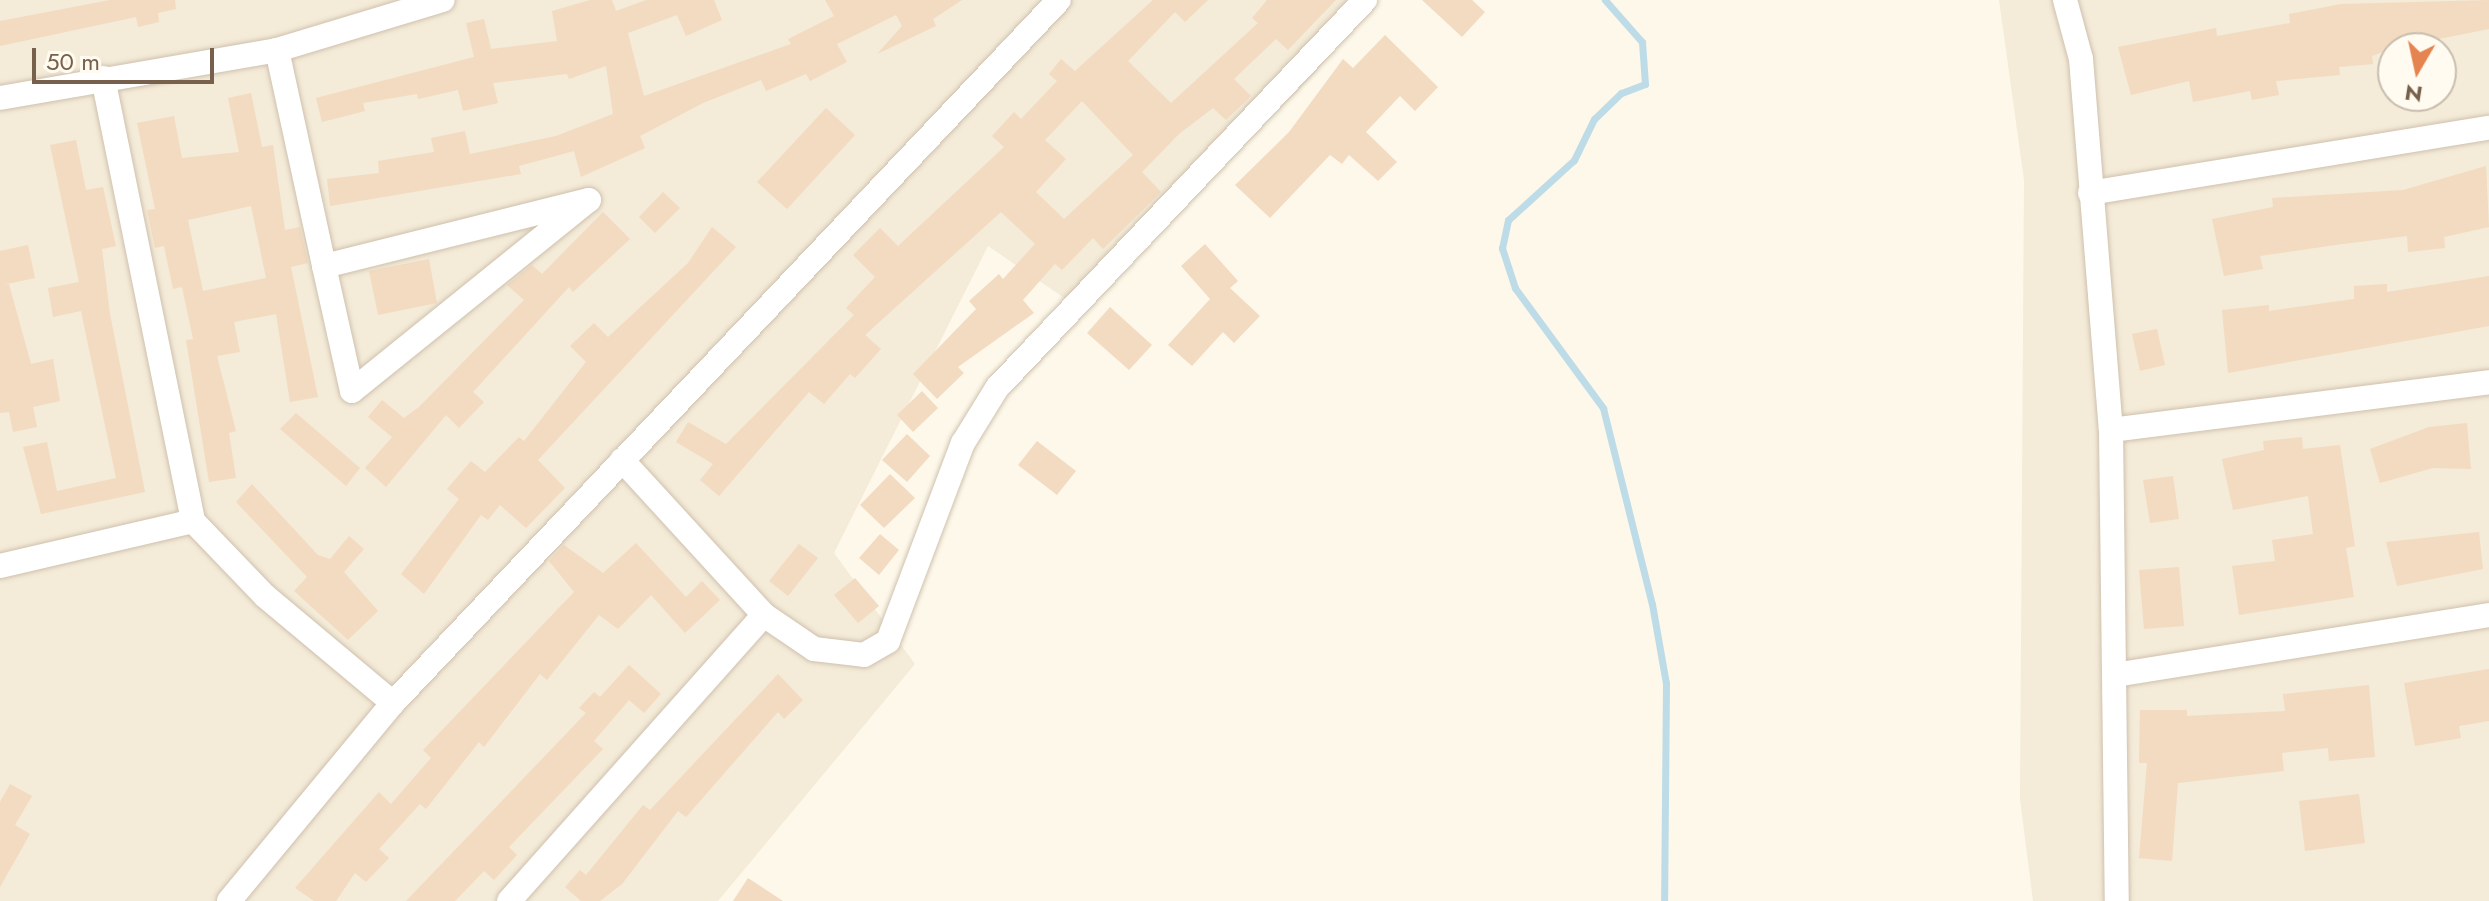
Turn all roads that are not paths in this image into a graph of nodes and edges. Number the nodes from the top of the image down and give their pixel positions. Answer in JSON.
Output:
{"nodes":[{"id":1,"x":443,"y":0,"type":"edge"},
{"id":2,"x":1059,"y":0,"type":"edge"},
{"id":3,"x":1365,"y":0,"type":"edge"},
{"id":4,"x":2065,"y":0,"type":"edge"},
{"id":5,"x":277,"y":50,"type":"junction"},
{"id":6,"x":103,"y":78,"type":"junction"},
{"id":7,"x":0,"y":98,"type":"edge"},
{"id":8,"x":2489,"y":128,"type":"edge"},
{"id":9,"x":2090,"y":193,"type":"junction"},
{"id":10,"x":324,"y":266,"type":"junction"},
{"id":11,"x":2489,"y":382,"type":"edge"},
{"id":12,"x":2111,"y":430,"type":"junction"},
{"id":13,"x":622,"y":460,"type":"junction"},
{"id":14,"x":193,"y":521,"type":"junction"},
{"id":15,"x":0,"y":564,"type":"edge"},
{"id":16,"x":764,"y":615,"type":"junction"},
{"id":17,"x":2489,"y":615,"type":"edge"},
{"id":18,"x":2115,"y":675,"type":"junction"},
{"id":19,"x":393,"y":703,"type":"junction"},
{"id":20,"x":229,"y":901,"type":"edge"},
{"id":21,"x":509,"y":901,"type":"edge"},
{"id":22,"x":2117,"y":901,"type":"edge"}],
"edges":[{"from":1,"to":5,"type":"street"},
{"from":2,"to":13,"type":"street"},
{"from":3,"to":16,"type":"street"},
{"from":4,"to":9,"type":"street"},
{"from":5,"to":6,"type":"street"},
{"from":5,"to":10,"type":"street"},
{"from":6,"to":7,"type":"street"},
{"from":6,"to":14,"type":"street"},
{"from":8,"to":9,"type":"street"},
{"from":9,"to":12,"type":"street"},
{"from":10,"to":10,"type":"street"},
{"from":11,"to":12,"type":"street"},
{"from":12,"to":18,"type":"street"},
{"from":13,"to":16,"type":"street"},
{"from":13,"to":19,"type":"street"},
{"from":14,"to":15,"type":"street"},
{"from":14,"to":19,"type":"street"},
{"from":16,"to":21,"type":"street"},
{"from":17,"to":18,"type":"street"},
{"from":18,"to":22,"type":"street"},
{"from":19,"to":20,"type":"street"}]}
